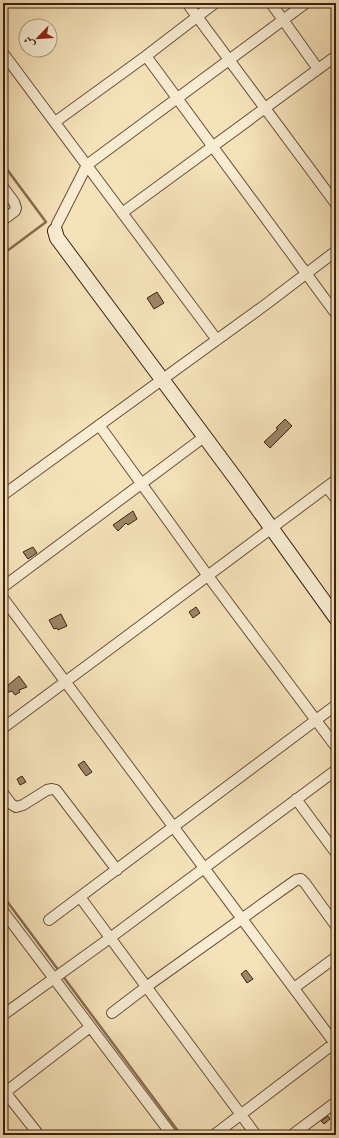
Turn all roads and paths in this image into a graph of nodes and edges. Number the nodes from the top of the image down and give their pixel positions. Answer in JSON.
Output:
{"nodes":[{"id":1,"x":187,"y":3,"type":"edge"},
{"id":2,"x":215,"y":3,"type":"edge"},
{"id":3,"x":271,"y":3,"type":"edge"},
{"id":4,"x":306,"y":3,"type":"edge"},
{"id":5,"x":197,"y":17,"type":"junction"},
{"id":6,"x":283,"y":20,"type":"junction"},
{"id":7,"x":3,"y":52,"type":"edge"},
{"id":8,"x":146,"y":56,"type":"junction"},
{"id":9,"x":336,"y":56,"type":"edge"},
{"id":10,"x":229,"y":60,"type":"junction"},
{"id":11,"x":318,"y":69,"type":"junction"},
{"id":12,"x":177,"y":98,"type":"junction"},
{"id":13,"x":265,"y":108,"type":"junction"},
{"id":14,"x":55,"y":122,"type":"junction"},
{"id":15,"x":213,"y":146,"type":"junction"},
{"id":16,"x":87,"y":165,"type":"junction"},
{"id":17,"x":3,"y":187,"type":"edge"},
{"id":18,"x":336,"y":204,"type":"edge"},
{"id":19,"x":122,"y":213,"type":"junction"},
{"id":20,"x":3,"y":220,"type":"edge"},
{"id":21,"x":55,"y":231,"type":"joint"},
{"id":22,"x":336,"y":251,"type":"edge"},
{"id":23,"x":306,"y":274,"type":"junction"},
{"id":24,"x":336,"y":314,"type":"edge"},
{"id":25,"x":217,"y":340,"type":"junction"},
{"id":26,"x":162,"y":380,"type":"junction"},
{"id":27,"x":99,"y":425,"type":"junction"},
{"id":28,"x":204,"y":437,"type":"junction"},
{"id":29,"x":336,"y":480,"type":"edge"},
{"id":30,"x":142,"y":483,"type":"junction"},
{"id":31,"x":327,"y":486,"type":"junction"},
{"id":32,"x":3,"y":494,"type":"edge"},
{"id":33,"x":336,"y":499,"type":"edge"},
{"id":34,"x":271,"y":529,"type":"junction"},
{"id":35,"x":208,"y":576,"type":"junction"},
{"id":36,"x":3,"y":586,"type":"edge"},
{"id":37,"x":3,"y":598,"type":"edge"},
{"id":38,"x":336,"y":618,"type":"edge"},
{"id":39,"x":65,"y":682,"type":"junction"},
{"id":40,"x":336,"y":705,"type":"edge"},
{"id":41,"x":316,"y":720,"type":"junction"},
{"id":42,"x":3,"y":728,"type":"edge"},
{"id":43,"x":336,"y":747,"type":"edge"},
{"id":44,"x":336,"y":770,"type":"edge"},
{"id":45,"x":3,"y":794,"type":"edge"},
{"id":46,"x":296,"y":799,"type":"junction"},
{"id":47,"x":175,"y":827,"type":"junction"},
{"id":48,"x":336,"y":853,"type":"edge"},
{"id":49,"x":204,"y":867,"type":"junction"},
{"id":50,"x":116,"y":870,"type":"junction"},
{"id":51,"x":80,"y":897,"type":"junction"},
{"id":52,"x":3,"y":911,"type":"edge"},
{"id":53,"x":242,"y":918,"type":"junction"},
{"id":54,"x":49,"y":920,"type":"dead end"},
{"id":55,"x":336,"y":926,"type":"edge"},
{"id":56,"x":110,"y":938,"type":"junction"},
{"id":57,"x":336,"y":957,"type":"edge"},
{"id":58,"x":53,"y":979,"type":"junction"},
{"id":59,"x":146,"y":987,"type":"junction"},
{"id":60,"x":294,"y":988,"type":"junction"},
{"id":61,"x":4,"y":1013,"type":"edge"},
{"id":62,"x":112,"y":1013,"type":"dead end"},
{"id":63,"x":90,"y":1027,"type":"junction"},
{"id":64,"x":336,"y":1043,"type":"edge"},
{"id":65,"x":4,"y":1093,"type":"edge"},
{"id":66,"x":336,"y":1102,"type":"edge"},
{"id":67,"x":241,"y":1115,"type":"junction"},
{"id":68,"x":39,"y":1135,"type":"edge"},
{"id":69,"x":172,"y":1135,"type":"edge"},
{"id":70,"x":214,"y":1135,"type":"edge"},
{"id":71,"x":256,"y":1135,"type":"edge"},
{"id":72,"x":292,"y":1135,"type":"edge"}],
"edges":[{"from":1,"to":5,"type":"street"},
{"from":2,"to":5,"type":"street"},
{"from":3,"to":6,"type":"street"},
{"from":4,"to":6,"type":"street"},
{"from":5,"to":8,"type":"street"},
{"from":5,"to":10,"type":"street"},
{"from":6,"to":10,"type":"street"},
{"from":6,"to":11,"type":"street"},
{"from":7,"to":14,"type":"street"},
{"from":8,"to":12,"type":"street"},
{"from":8,"to":14,"type":"street"},
{"from":9,"to":11,"type":"street"},
{"from":10,"to":12,"type":"street"},
{"from":10,"to":13,"type":"street"},
{"from":11,"to":13,"type":"street"},
{"from":12,"to":15,"type":"street"},
{"from":12,"to":16,"type":"street"},
{"from":13,"to":15,"type":"street"},
{"from":13,"to":18,"type":"street"},
{"from":14,"to":16,"type":"street"},
{"from":15,"to":19,"type":"street"},
{"from":15,"to":23,"type":"street"},
{"from":16,"to":19,"type":"street"},
{"from":16,"to":21,"type":"street"},
{"from":17,"to":20,"type":"street"},
{"from":19,"to":25,"type":"street"},
{"from":21,"to":26,"type":"street"},
{"from":22,"to":23,"type":"street"},
{"from":23,"to":24,"type":"street"},
{"from":23,"to":25,"type":"street"},
{"from":25,"to":26,"type":"street"},
{"from":26,"to":27,"type":"street"},
{"from":26,"to":28,"type":"street"},
{"from":27,"to":30,"type":"street"},
{"from":27,"to":32,"type":"street"},
{"from":28,"to":30,"type":"street"},
{"from":28,"to":34,"type":"street"},
{"from":29,"to":31,"type":"street"},
{"from":30,"to":35,"type":"street"},
{"from":30,"to":36,"type":"street"},
{"from":31,"to":33,"type":"street"},
{"from":31,"to":34,"type":"street"},
{"from":34,"to":35,"type":"street"},
{"from":34,"to":38,"type":"street"},
{"from":35,"to":39,"type":"street"},
{"from":35,"to":41,"type":"street"},
{"from":37,"to":39,"type":"street"},
{"from":39,"to":42,"type":"street"},
{"from":39,"to":47,"type":"street"},
{"from":40,"to":41,"type":"street"},
{"from":41,"to":43,"type":"street"},
{"from":41,"to":47,"type":"street"},
{"from":44,"to":46,"type":"street"},
{"from":45,"to":50,"type":"street"},
{"from":46,"to":48,"type":"street"},
{"from":46,"to":49,"type":"street"},
{"from":47,"to":49,"type":"street"},
{"from":47,"to":50,"type":"street"},
{"from":49,"to":53,"type":"street"},
{"from":49,"to":56,"type":"street"},
{"from":50,"to":51,"type":"street"},
{"from":51,"to":54,"type":"street"},
{"from":51,"to":56,"type":"street"},
{"from":52,"to":58,"type":"street"},
{"from":53,"to":55,"type":"street"},
{"from":53,"to":59,"type":"street"},
{"from":53,"to":60,"type":"street"},
{"from":56,"to":58,"type":"street"},
{"from":56,"to":59,"type":"street"},
{"from":57,"to":60,"type":"street"},
{"from":58,"to":61,"type":"street"},
{"from":58,"to":63,"type":"street"},
{"from":59,"to":62,"type":"street"},
{"from":59,"to":67,"type":"street"},
{"from":60,"to":64,"type":"street"},
{"from":63,"to":65,"type":"street"},
{"from":63,"to":69,"type":"street"},
{"from":64,"to":67,"type":"street"},
{"from":65,"to":68,"type":"street"},
{"from":66,"to":72,"type":"street"},
{"from":67,"to":70,"type":"street"},
{"from":67,"to":71,"type":"street"}]}
